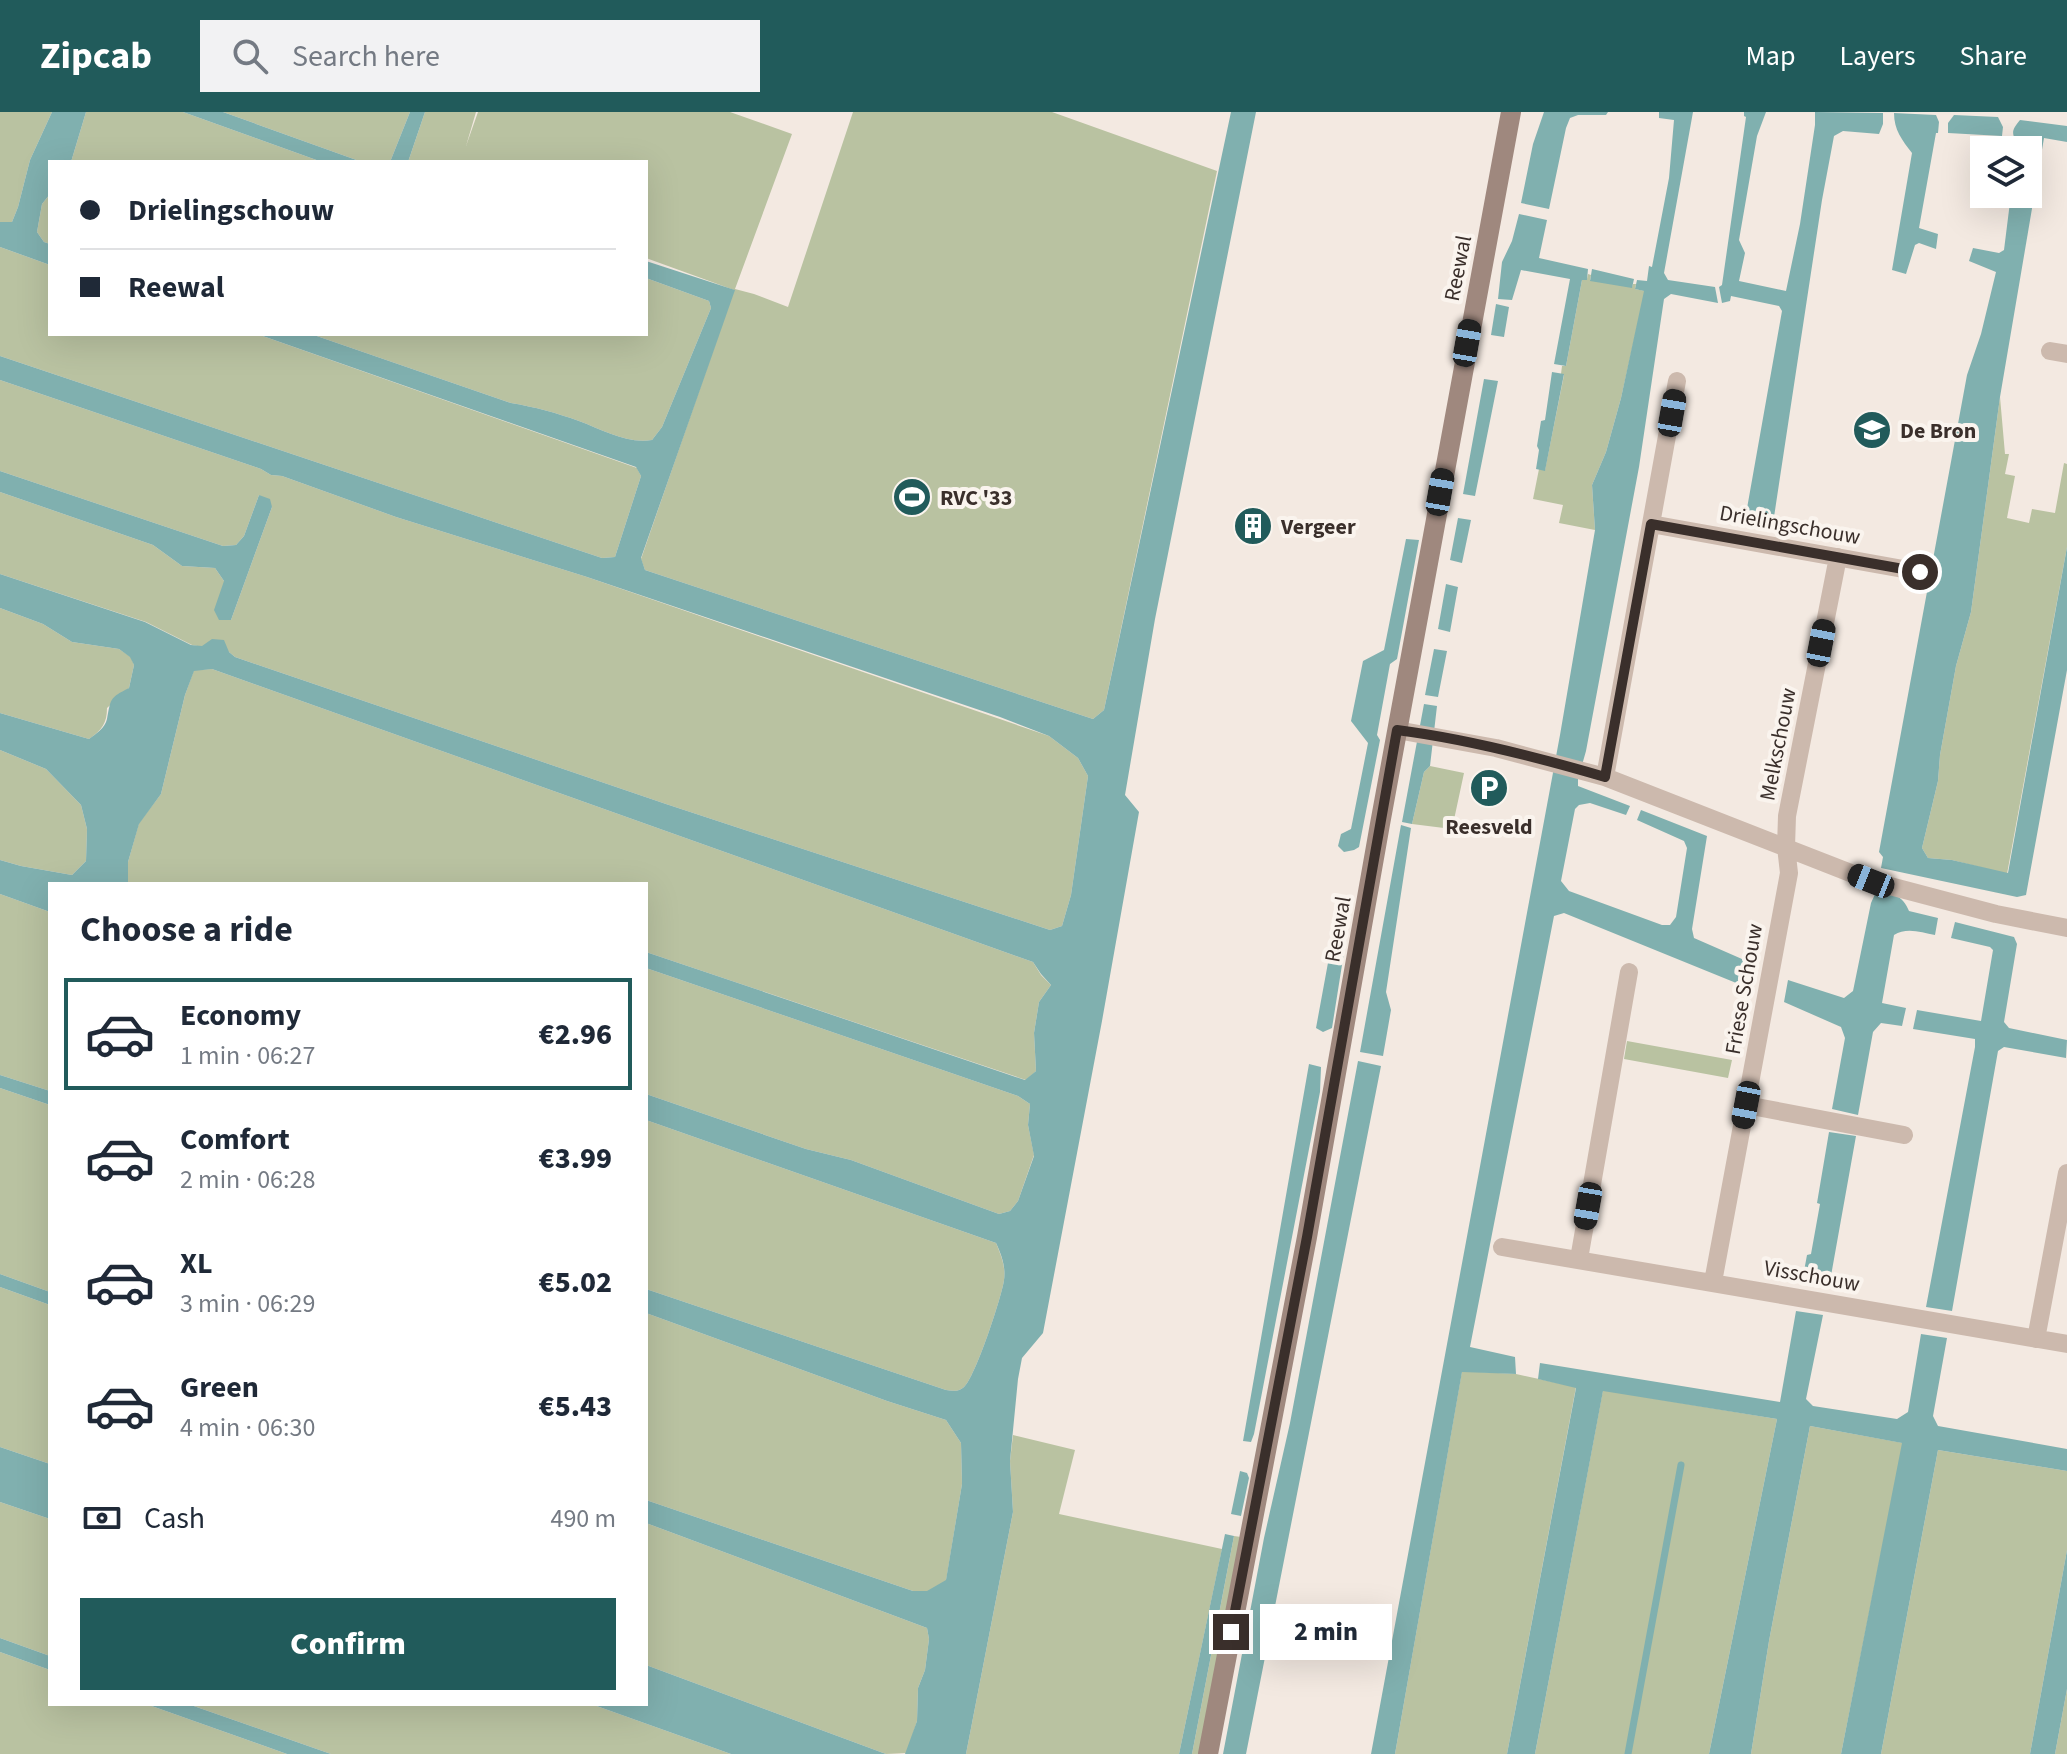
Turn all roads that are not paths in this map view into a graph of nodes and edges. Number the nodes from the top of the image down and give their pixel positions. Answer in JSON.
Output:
{"nodes":[{"id":1,"x":1511,"y":112,"type":"edge"},
{"id":2,"x":1677,"y":381,"type":"dead end"},
{"id":3,"x":1651,"y":524,"type":"junction"},
{"id":4,"x":1838,"y":557,"type":"junction"},
{"id":5,"x":1920,"y":572,"type":"dead end"},
{"id":6,"x":1406,"y":731,"type":"junction"},
{"id":7,"x":1596,"y":774,"type":"junction"},
{"id":8,"x":1786,"y":847,"type":"junction"},
{"id":9,"x":2067,"y":928,"type":"edge"},
{"id":10,"x":1629,"y":972,"type":"dead end"},
{"id":11,"x":1746,"y":1105,"type":"junction"},
{"id":12,"x":1904,"y":1135,"type":"dead end"},
{"id":13,"x":2067,"y":1173,"type":"edge"},
{"id":14,"x":1502,"y":1247,"type":"dead end"},
{"id":15,"x":1579,"y":1259,"type":"junction"},
{"id":16,"x":1713,"y":1282,"type":"junction"},
{"id":17,"x":2036,"y":1339,"type":"junction"},
{"id":18,"x":2067,"y":1344,"type":"edge"},
{"id":19,"x":1208,"y":1754,"type":"edge"}],
"edges":[{"from":1,"to":6,"type":"street","name":"Reewal"},
{"from":2,"to":3,"type":"street"},
{"from":3,"to":4,"type":"street","name":"Drielingschouw"},
{"from":3,"to":7,"type":"street"},
{"from":4,"to":5,"type":"street","name":"Drielingschouw"},
{"from":4,"to":8,"type":"street","name":"Melkschouw"},
{"from":6,"to":7,"type":"street"},
{"from":6,"to":19,"type":"street","name":"Reewal"},
{"from":7,"to":8,"type":"street"},
{"from":8,"to":9,"type":"street"},
{"from":8,"to":11,"type":"street","name":"Friese Schouw"},
{"from":10,"to":15,"type":"street"},
{"from":11,"to":12,"type":"street"},
{"from":11,"to":16,"type":"street","name":"Friese Schouw"},
{"from":13,"to":17,"type":"street"},
{"from":14,"to":15,"type":"street","name":"Visschouw"},
{"from":15,"to":16,"type":"street","name":"Visschouw"},
{"from":16,"to":17,"type":"street","name":"Visschouw"},
{"from":17,"to":18,"type":"street","name":"Visschouw"}]}
